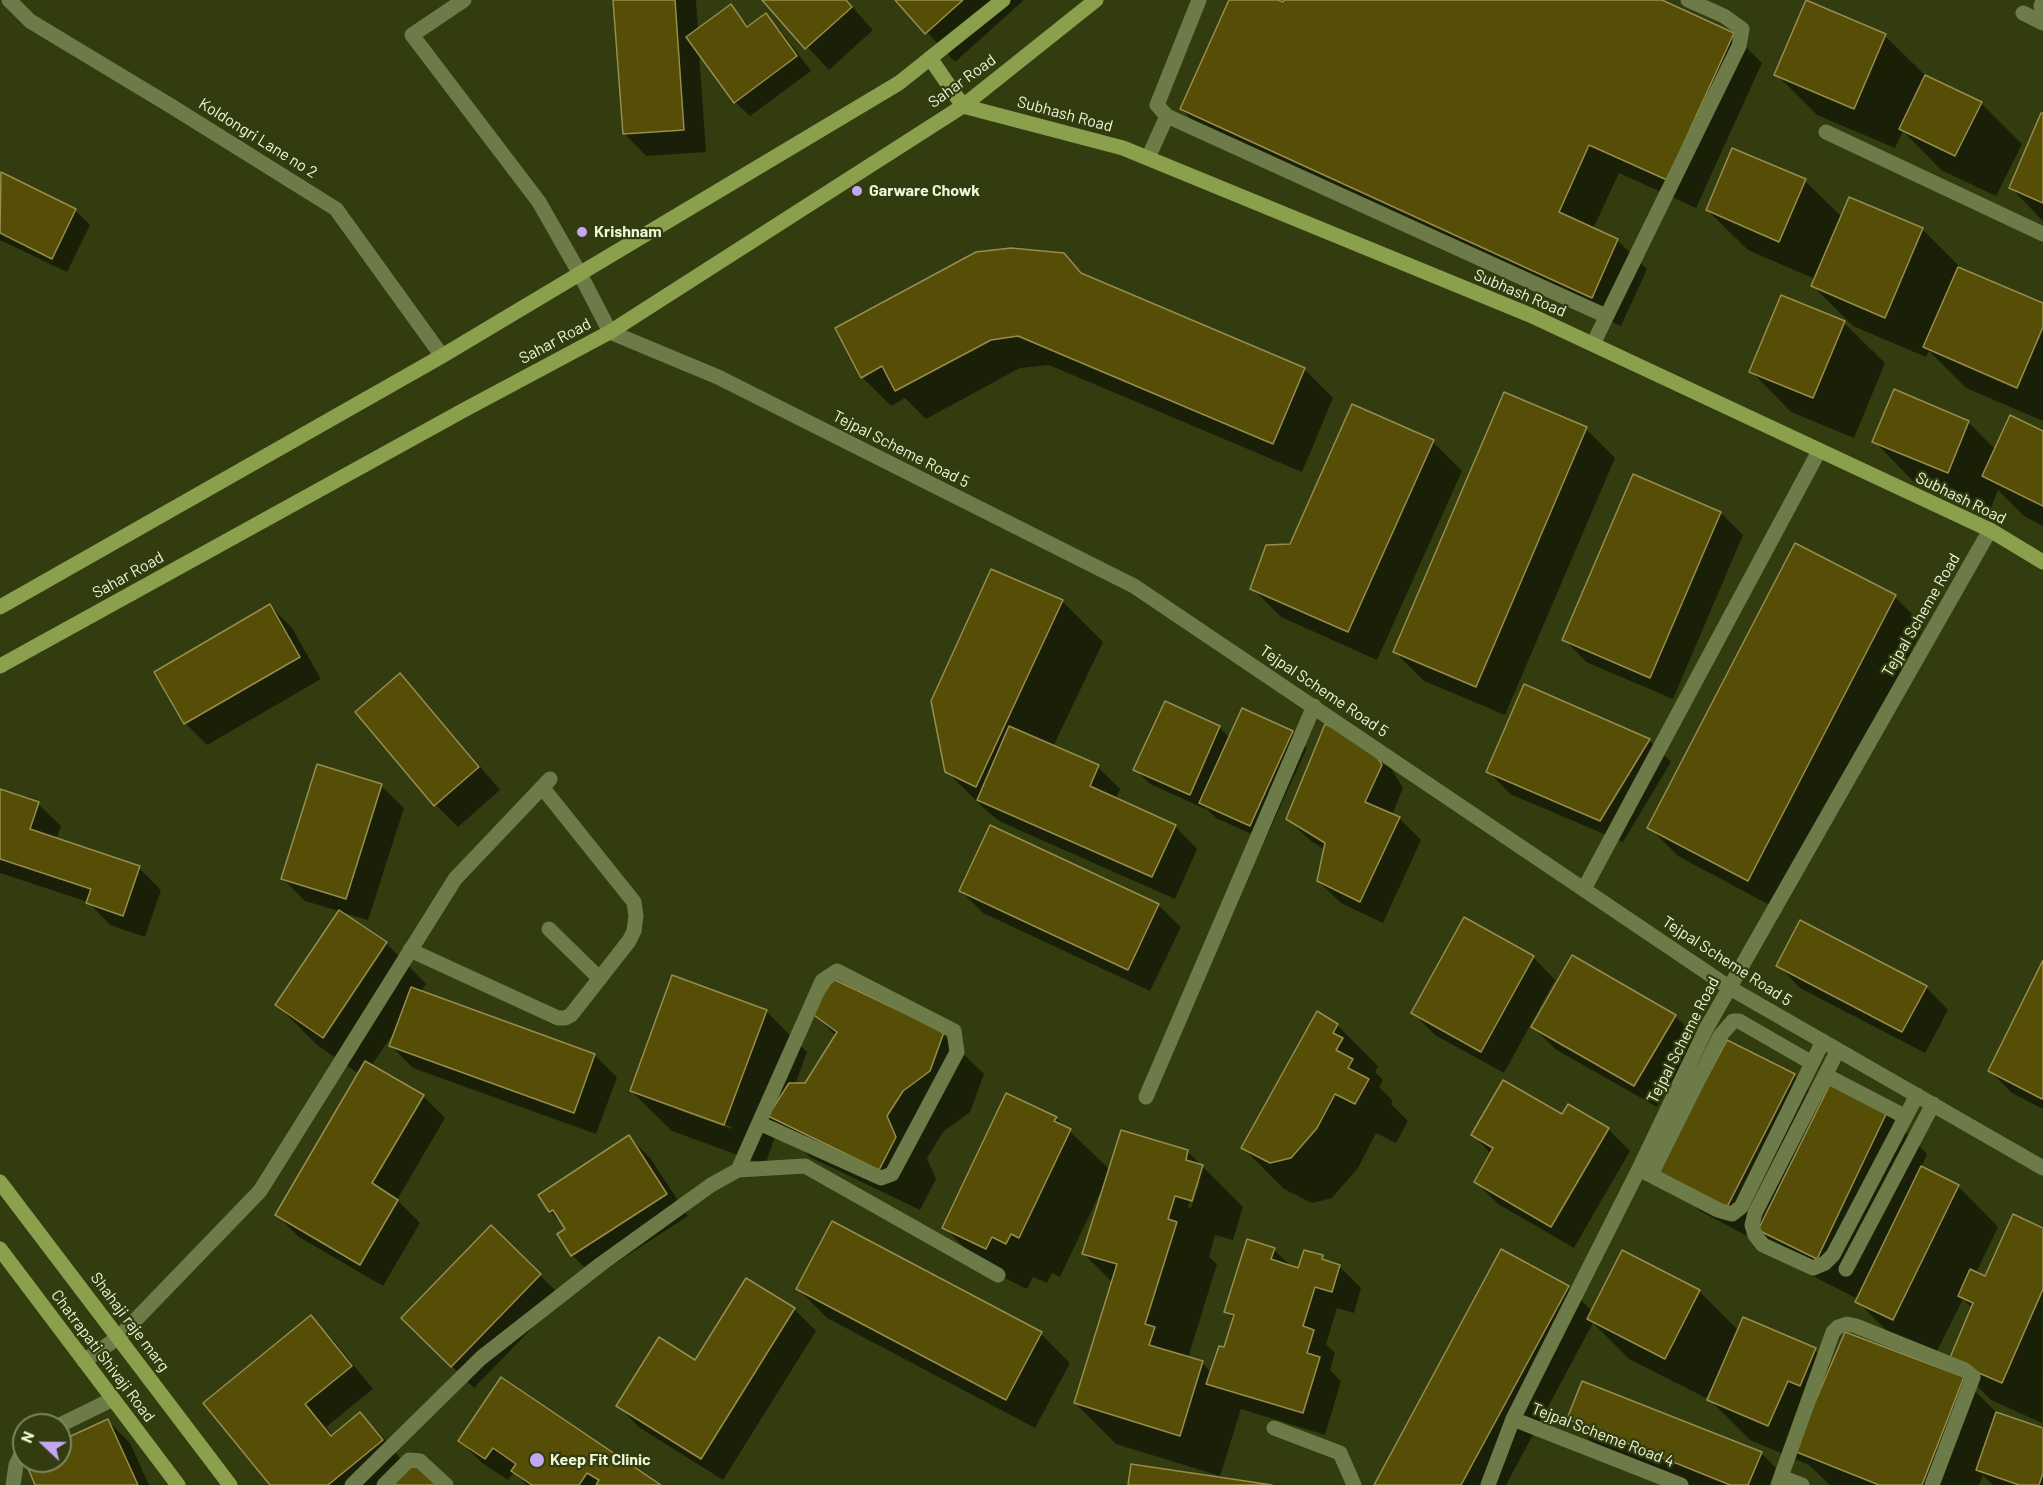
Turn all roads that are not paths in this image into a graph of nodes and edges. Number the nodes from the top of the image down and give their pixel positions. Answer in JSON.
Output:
{"nodes":[{"id":1,"x":9,"y":0,"type":"edge"},
{"id":2,"x":464,"y":0,"type":"edge"},
{"id":3,"x":1003,"y":0,"type":"edge"},
{"id":4,"x":1096,"y":0,"type":"edge"},
{"id":5,"x":1199,"y":0,"type":"edge"},
{"id":6,"x":1689,"y":0,"type":"edge"},
{"id":7,"x":2043,"y":1,"type":"edge"},
{"id":8,"x":2023,"y":13,"type":"dead end"},
{"id":9,"x":2043,"y":14,"type":"edge"},
{"id":10,"x":2043,"y":23,"type":"edge"},
{"id":11,"x":930,"y":58,"type":"junction"},
{"id":12,"x":963,"y":106,"type":"junction"},
{"id":13,"x":1167,"y":116,"type":"junction"},
{"id":14,"x":1826,"y":132,"type":"dead end"},
{"id":15,"x":1148,"y":159,"type":"junction"},
{"id":16,"x":2043,"y":234,"type":"edge"},
{"id":17,"x":580,"y":274,"type":"junction"},
{"id":18,"x":1606,"y":316,"type":"junction"},
{"id":19,"x":610,"y":332,"type":"junction"},
{"id":20,"x":1593,"y":344,"type":"junction"},
{"id":21,"x":442,"y":356,"type":"junction"},
{"id":22,"x":1819,"y":451,"type":"junction"},
{"id":23,"x":1990,"y":530,"type":"junction"},
{"id":24,"x":2043,"y":562,"type":"edge"},
{"id":25,"x":0,"y":607,"type":"edge"},
{"id":26,"x":0,"y":666,"type":"edge"},
{"id":27,"x":1314,"y":706,"type":"junction"},
{"id":28,"x":1584,"y":889,"type":"junction"},
{"id":29,"x":549,"y":929,"type":"dead end"},
{"id":30,"x":410,"y":950,"type":"junction"},
{"id":31,"x":599,"y":978,"type":"junction"},
{"id":32,"x":1730,"y":988,"type":"junction"},
{"id":33,"x":1713,"y":1033,"type":"junction"},
{"id":34,"x":1823,"y":1041,"type":"junction"},
{"id":35,"x":1838,"y":1050,"type":"junction"},
{"id":36,"x":1812,"y":1063,"type":"junction"},
{"id":37,"x":1825,"y":1075,"type":"junction"},
{"id":38,"x":1917,"y":1095,"type":"junction"},
{"id":39,"x":1146,"y":1097,"type":"dead end"},
{"id":40,"x":1933,"y":1104,"type":"junction"},
{"id":41,"x":1905,"y":1116,"type":"junction"},
{"id":42,"x":759,"y":1123,"type":"junction"},
{"id":43,"x":843,"y":1160,"type":"junction"},
{"id":44,"x":2043,"y":1167,"type":"edge"},
{"id":45,"x":738,"y":1170,"type":"junction"},
{"id":46,"x":1645,"y":1172,"type":"junction"},
{"id":47,"x":0,"y":1182,"type":"edge"},
{"id":48,"x":833,"y":1182,"type":"junction"},
{"id":49,"x":0,"y":1249,"type":"edge"},
{"id":50,"x":1846,"y":1269,"type":"dead end"},
{"id":51,"x":998,"y":1275,"type":"dead end"},
{"id":52,"x":119,"y":1337,"type":"junction"},
{"id":53,"x":84,"y":1361,"type":"junction"},
{"id":54,"x":114,"y":1399,"type":"junction"},
{"id":55,"x":72,"y":1419,"type":"edge"},
{"id":56,"x":1513,"y":1419,"type":"junction"},
{"id":57,"x":1274,"y":1428,"type":"dead end"},
{"id":58,"x":1647,"y":1479,"type":"edge"},
{"id":59,"x":1779,"y":1481,"type":"edge"},
{"id":60,"x":178,"y":1485,"type":"edge"},
{"id":61,"x":230,"y":1485,"type":"edge"},
{"id":62,"x":352,"y":1485,"type":"edge"},
{"id":63,"x":384,"y":1485,"type":"edge"},
{"id":64,"x":446,"y":1485,"type":"edge"},
{"id":65,"x":1354,"y":1485,"type":"edge"},
{"id":66,"x":1488,"y":1485,"type":"edge"},
{"id":67,"x":1681,"y":1485,"type":"edge"},
{"id":68,"x":1802,"y":1485,"type":"edge"},
{"id":69,"x":1932,"y":1485,"type":"edge"}],
"edges":[{"from":1,"to":21,"type":"street","name":"Koldongri Lane no 2"},
{"from":2,"to":17,"type":"street"},
{"from":3,"to":11,"type":"main road"},
{"from":4,"to":12,"type":"main road","name":"Sahar Road"},
{"from":5,"to":13,"type":"street"},
{"from":6,"to":18,"type":"street"},
{"from":7,"to":9,"type":"street"},
{"from":8,"to":10,"type":"street"},
{"from":11,"to":12,"type":"main road"},
{"from":11,"to":17,"type":"main road"},
{"from":12,"to":15,"type":"main road","name":"Subhash Road"},
{"from":12,"to":19,"type":"main road","name":"Sahar Road"},
{"from":13,"to":15,"type":"street"},
{"from":13,"to":18,"type":"street"},
{"from":14,"to":16,"type":"street"},
{"from":15,"to":20,"type":"main road","name":"Subhash Road"},
{"from":17,"to":19,"type":"street"},
{"from":17,"to":21,"type":"main road"},
{"from":18,"to":20,"type":"street"},
{"from":19,"to":26,"type":"main road","name":"Sahar Road"},
{"from":19,"to":27,"type":"street","name":"Tejpal Scheme Road 5"},
{"from":20,"to":22,"type":"main road","name":"Subhash Road"},
{"from":21,"to":25,"type":"main road"},
{"from":22,"to":23,"type":"main road","name":"Subhash Road"},
{"from":22,"to":28,"type":"street"},
{"from":23,"to":24,"type":"main road","name":"Subhash Road"},
{"from":23,"to":32,"type":"street","name":"Tejpal Scheme Road"},
{"from":27,"to":28,"type":"street","name":"Tejpal Scheme Road 5"},
{"from":27,"to":39,"type":"street"},
{"from":28,"to":32,"type":"street","name":"Tejpal Scheme Road 5"},
{"from":29,"to":31,"type":"street"},
{"from":30,"to":31,"type":"street"},
{"from":30,"to":31,"type":"street"},
{"from":30,"to":52,"type":"street"},
{"from":32,"to":33,"type":"street","name":"Tejpal Scheme Road"},
{"from":32,"to":34,"type":"street","name":"Tejpal Scheme Road 5"},
{"from":33,"to":36,"type":"street"},
{"from":33,"to":46,"type":"street","name":"Tejpal Scheme Road"},
{"from":34,"to":35,"type":"street","name":"Tejpal Scheme Road 5"},
{"from":34,"to":36,"type":"street"},
{"from":35,"to":37,"type":"street"},
{"from":35,"to":38,"type":"street","name":"Tejpal Scheme Road 5"},
{"from":36,"to":46,"type":"street"},
{"from":37,"to":41,"type":"street"},
{"from":37,"to":41,"type":"street"},
{"from":38,"to":40,"type":"street","name":"Tejpal Scheme Road 5"},
{"from":38,"to":41,"type":"street"},
{"from":40,"to":44,"type":"street","name":"Tejpal Scheme Road 5"},
{"from":40,"to":50,"type":"street"},
{"from":42,"to":43,"type":"street"},
{"from":42,"to":43,"type":"street"},
{"from":42,"to":45,"type":"street"},
{"from":43,"to":48,"type":"street"},
{"from":45,"to":48,"type":"street"},
{"from":45,"to":62,"type":"street"},
{"from":46,"to":56,"type":"street","name":"Tejpal Scheme Road"},
{"from":47,"to":52,"type":"main road","name":"Shahaji raje marg"},
{"from":48,"to":51,"type":"street"},
{"from":49,"to":53,"type":"main road","name":"Chatrapati Shivaji Road"},
{"from":52,"to":53,"type":"street"},
{"from":52,"to":61,"type":"main road","name":"Shahaji raje marg"},
{"from":53,"to":54,"type":"main road","name":"Chatrapati Shivaji Road"},
{"from":54,"to":55,"type":"street"},
{"from":54,"to":60,"type":"main road","name":"Chatrapati Shivaji Road"},
{"from":56,"to":58,"type":"street","name":"Tejpal Scheme Road 4"},
{"from":56,"to":66,"type":"street","name":"Tejpal Scheme Road"},
{"from":57,"to":65,"type":"street"},
{"from":58,"to":67,"type":"street","name":"Tejpal Scheme Road 4"},
{"from":59,"to":68,"type":"street"},
{"from":59,"to":69,"type":"street"},
{"from":63,"to":64,"type":"street"}]}
